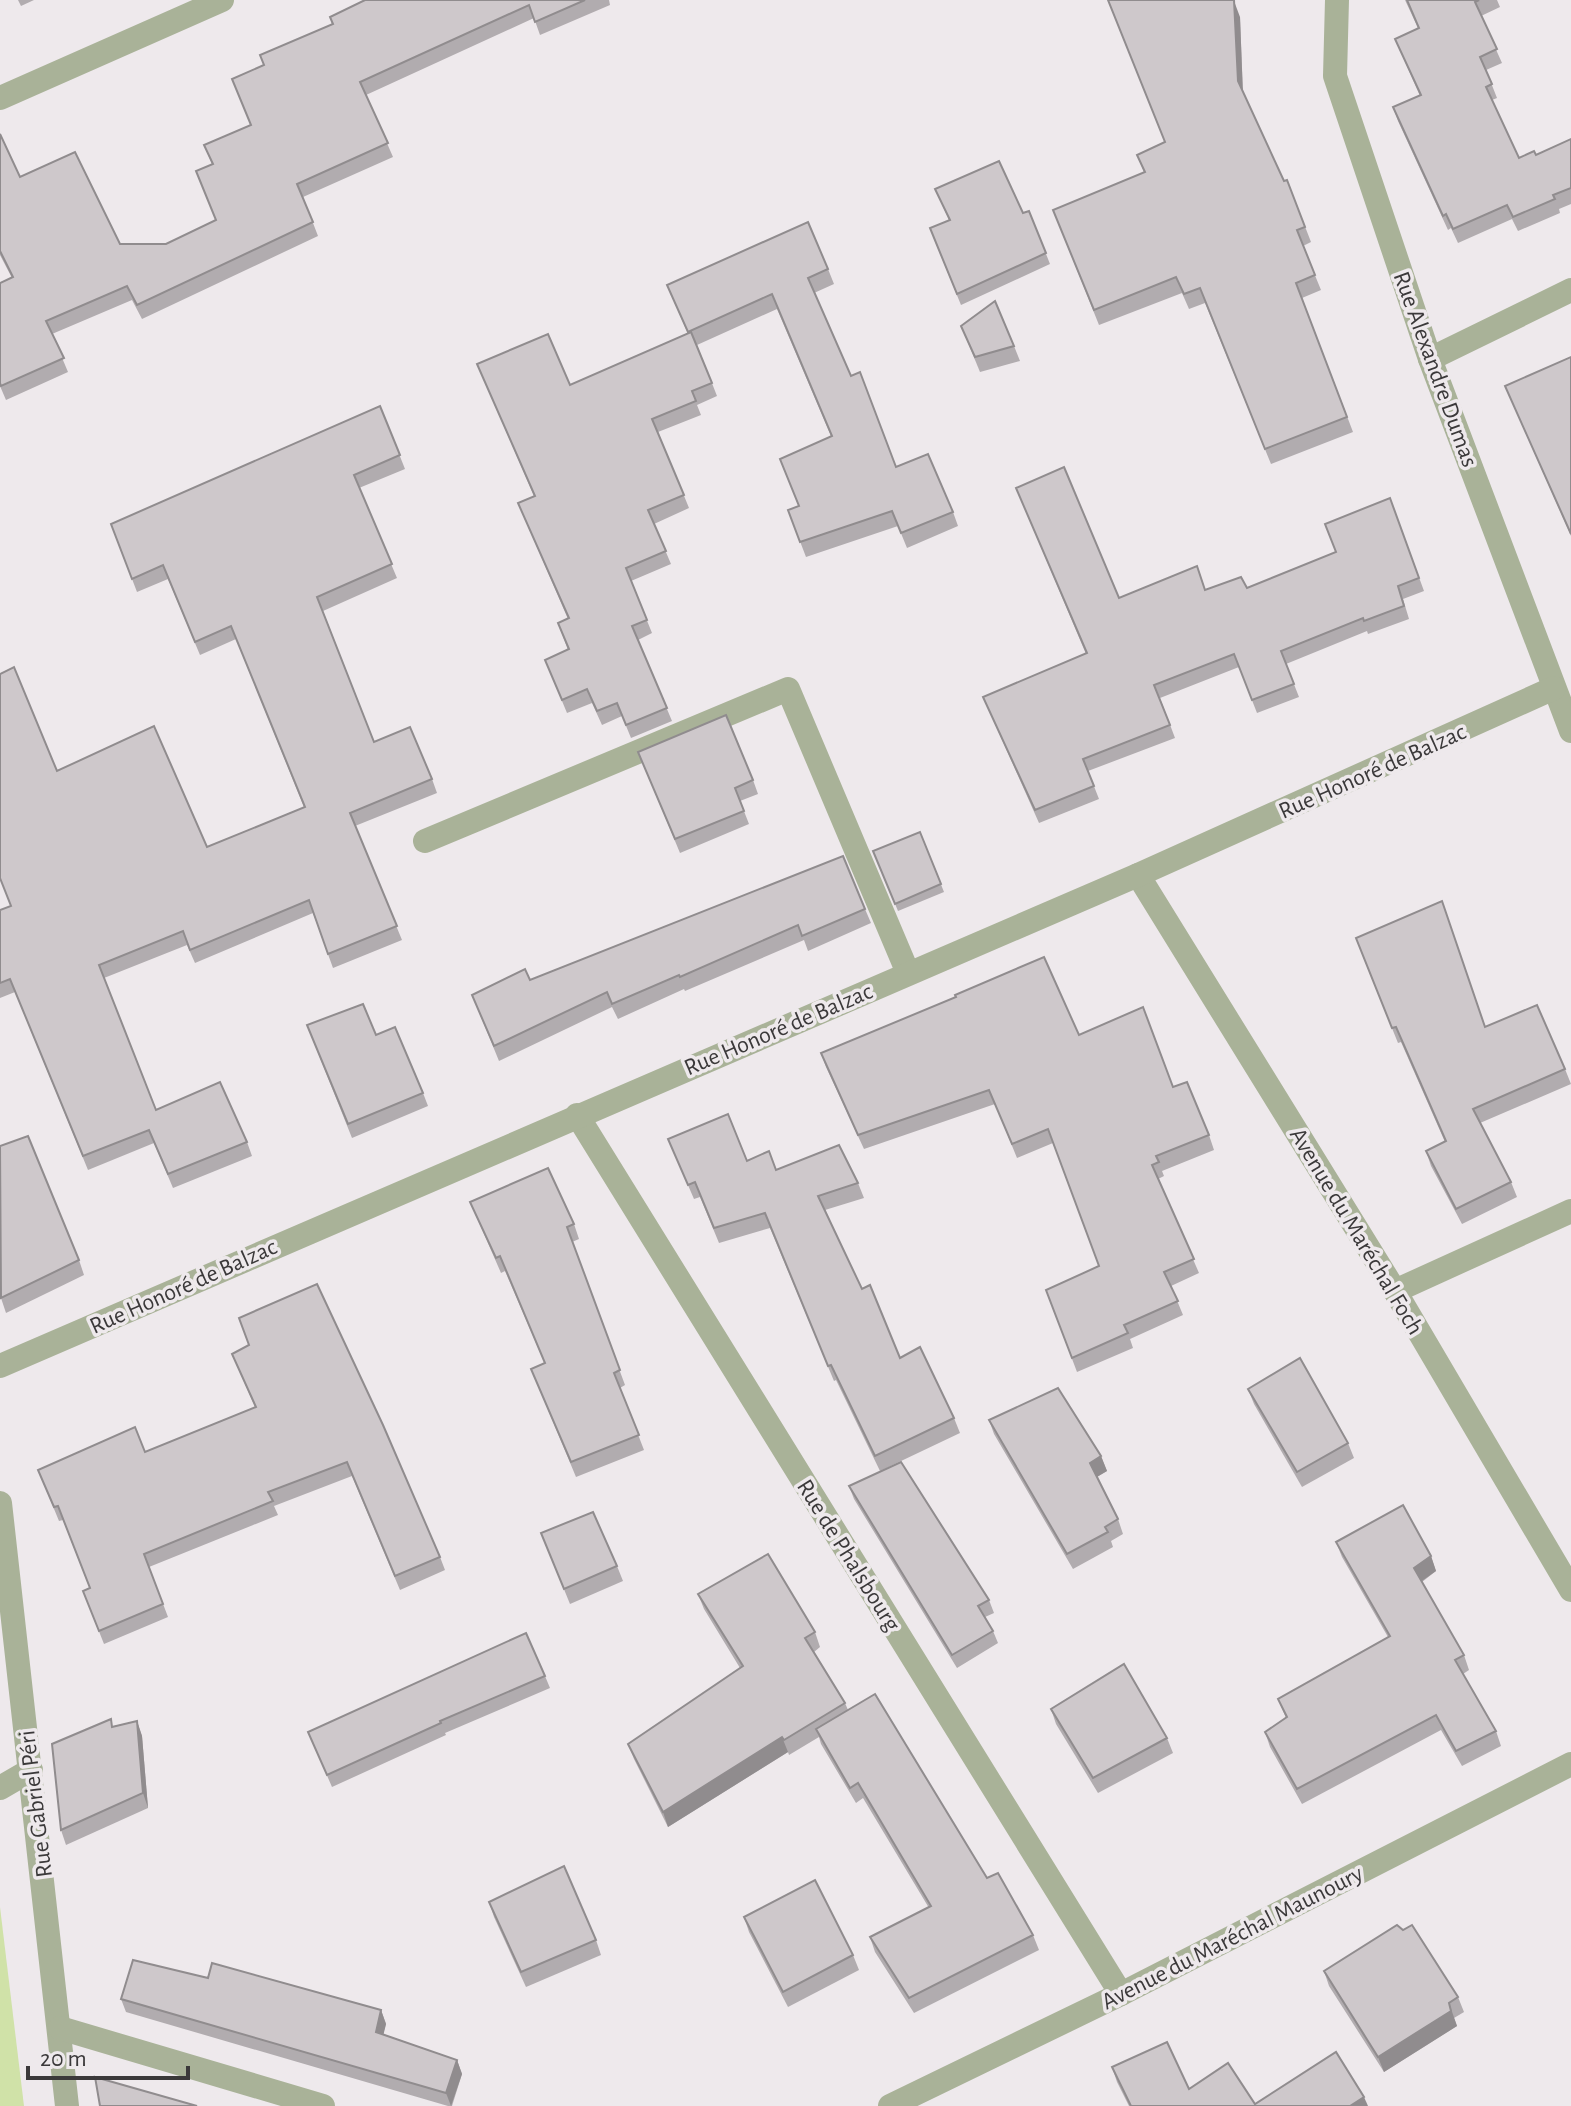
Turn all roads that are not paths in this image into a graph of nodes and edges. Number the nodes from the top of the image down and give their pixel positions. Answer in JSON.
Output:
{"nodes":[{"id":1,"x":222,"y":0,"type":"edge"},
{"id":2,"x":1337,"y":0,"type":"edge"},
{"id":3,"x":0,"y":98,"type":"edge"},
{"id":4,"x":1571,"y":290,"type":"edge"},
{"id":5,"x":1430,"y":359,"type":"junction"},
{"id":6,"x":1554,"y":688,"type":"junction"},
{"id":7,"x":1571,"y":731,"type":"edge"},
{"id":8,"x":425,"y":841,"type":"dead end"},
{"id":9,"x":1138,"y":875,"type":"junction"},
{"id":10,"x":908,"y":973,"type":"junction"},
{"id":11,"x":577,"y":1115,"type":"junction"},
{"id":12,"x":1571,"y":1211,"type":"edge"},
{"id":13,"x":1395,"y":1291,"type":"junction"},
{"id":14,"x":0,"y":1366,"type":"edge"},
{"id":15,"x":0,"y":1503,"type":"edge"},
{"id":16,"x":1571,"y":1590,"type":"edge"},
{"id":17,"x":1571,"y":1764,"type":"edge"},
{"id":18,"x":31,"y":1770,"type":"junction"},
{"id":19,"x":0,"y":1788,"type":"edge"},
{"id":20,"x":1121,"y":1994,"type":"junction"},
{"id":21,"x":60,"y":2028,"type":"junction"},
{"id":22,"x":67,"y":2106,"type":"edge"},
{"id":23,"x":323,"y":2106,"type":"edge"},
{"id":24,"x":890,"y":2106,"type":"edge"}],
"edges":[{"from":1,"to":3,"type":"street"},
{"from":2,"to":5,"type":"street","name":"Rue Alexandre Dumas"},
{"from":4,"to":5,"type":"street"},
{"from":5,"to":6,"type":"street","name":"Rue Alexandre Dumas"},
{"from":6,"to":7,"type":"street","name":"Rue Alexandre Dumas"},
{"from":6,"to":9,"type":"street","name":"Rue Honoré de Balzac"},
{"from":8,"to":10,"type":"street"},
{"from":9,"to":10,"type":"street","name":"Rue Honoré de Balzac"},
{"from":9,"to":13,"type":"street","name":"Avenue du Maréchal Foch"},
{"from":10,"to":11,"type":"street","name":"Rue Honoré de Balzac"},
{"from":11,"to":14,"type":"street","name":"Rue Honoré de Balzac"},
{"from":11,"to":20,"type":"street","name":"Rue de Phalsbourg"},
{"from":12,"to":13,"type":"street"},
{"from":13,"to":16,"type":"street","name":"Avenue du Maréchal Foch"},
{"from":15,"to":18,"type":"street","name":"Rue Gabriel Péri"},
{"from":17,"to":20,"type":"street","name":"Avenue du Maréchal Maunoury"},
{"from":18,"to":19,"type":"street"},
{"from":18,"to":21,"type":"street","name":"Rue Gabriel Péri"},
{"from":20,"to":24,"type":"street","name":"Avenue du Maréchal Maunoury"},
{"from":21,"to":22,"type":"street","name":"Rue Gabriel Péri"},
{"from":21,"to":23,"type":"street"}]}
